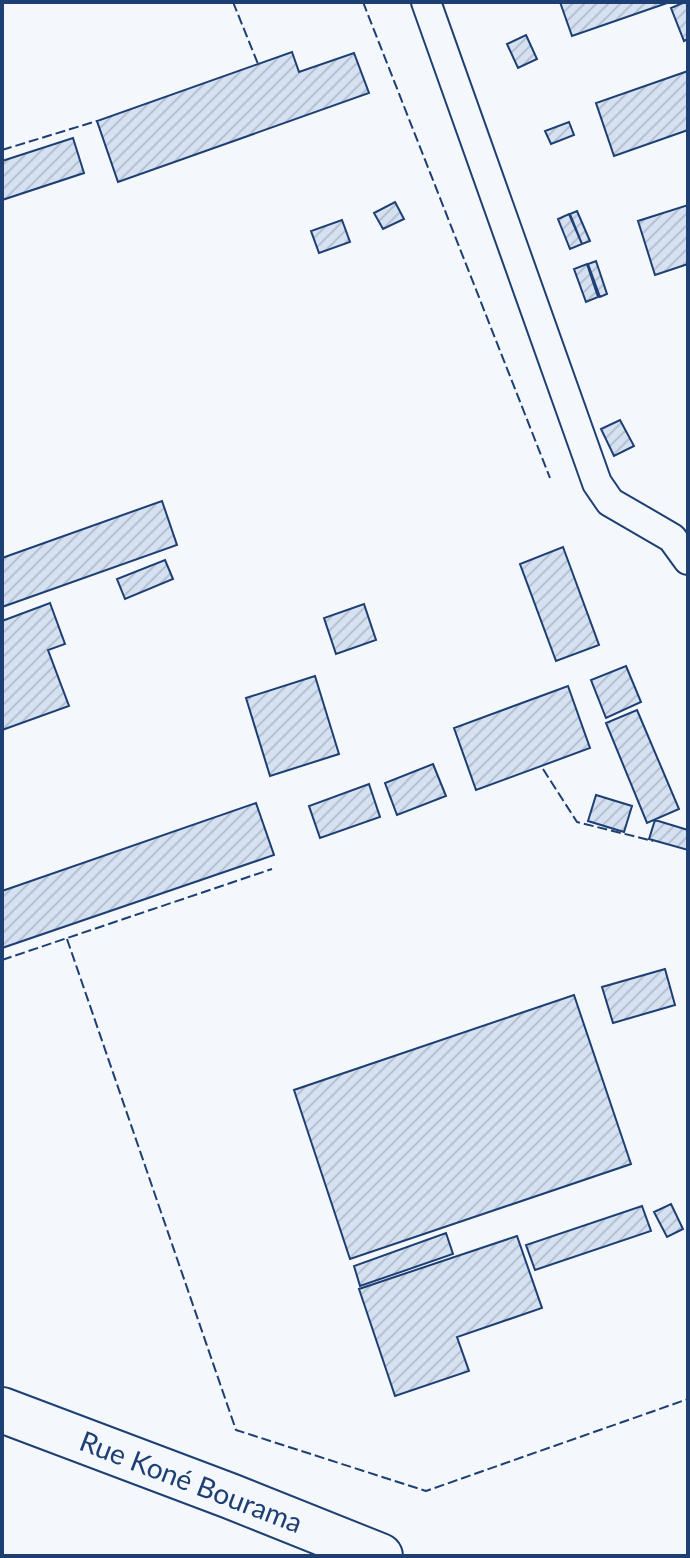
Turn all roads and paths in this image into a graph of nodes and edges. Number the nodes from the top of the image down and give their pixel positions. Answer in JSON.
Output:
{"nodes":[{"id":1,"x":426,"y":2,"type":"edge"},
{"id":2,"x":683,"y":545,"type":"edge"},
{"id":3,"x":2,"y":1410,"type":"edge"},
{"id":4,"x":380,"y":1556,"type":"edge"}],
"edges":[{"from":1,"to":2,"type":"street"},
{"from":3,"to":4,"type":"highway","name":"Rue Koné Bourama"}]}
